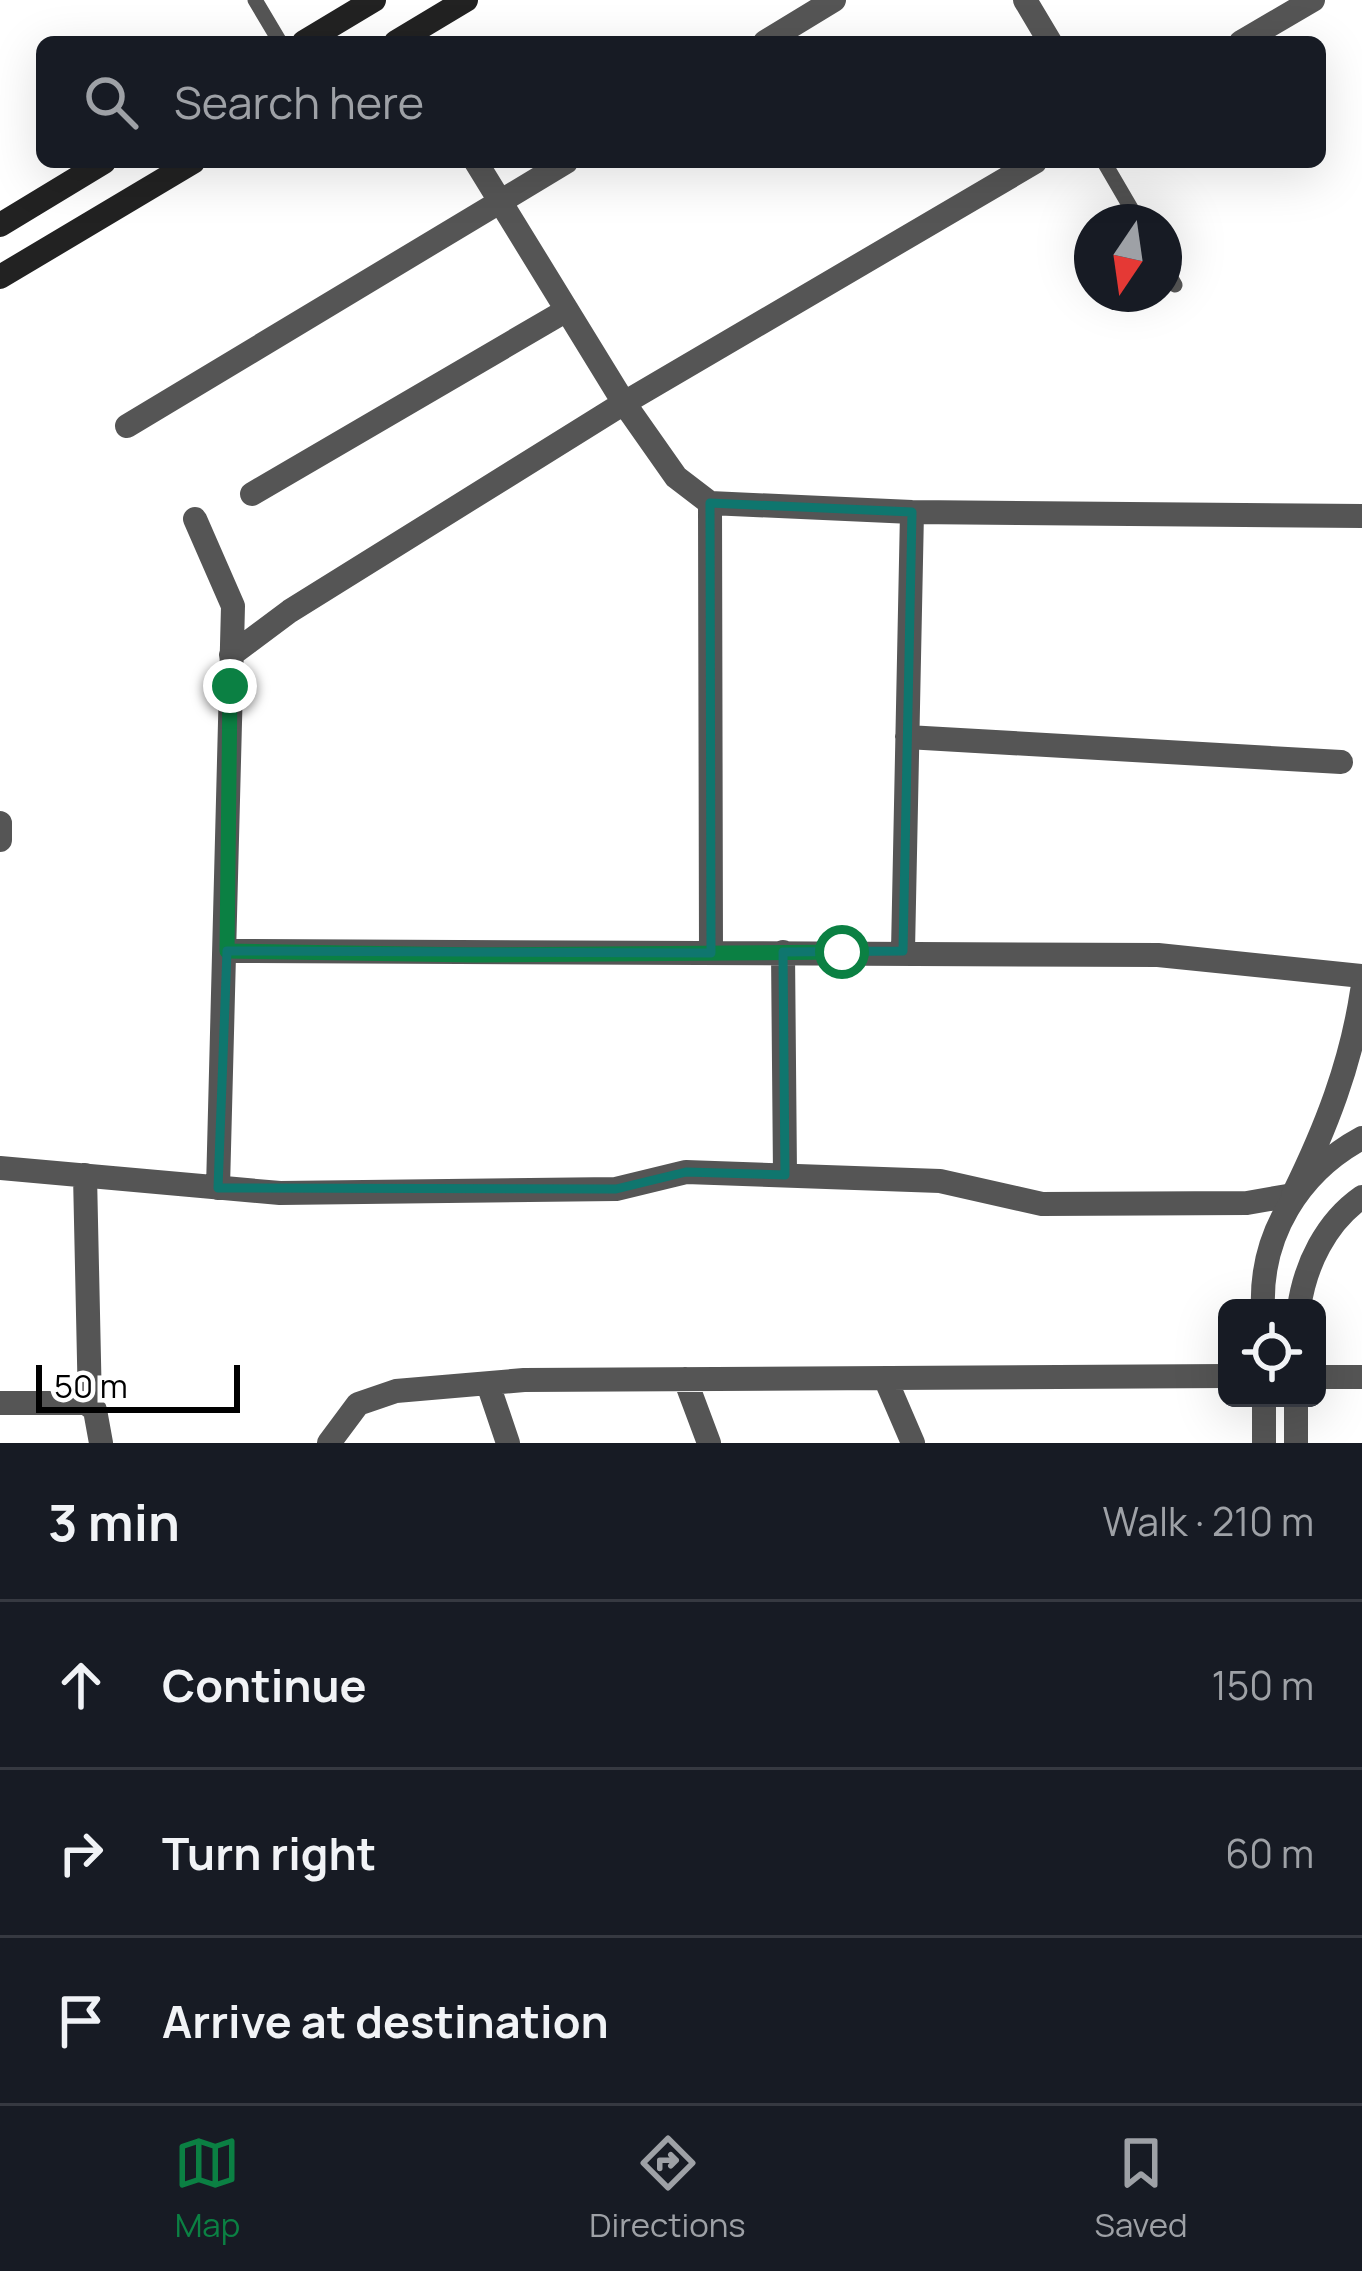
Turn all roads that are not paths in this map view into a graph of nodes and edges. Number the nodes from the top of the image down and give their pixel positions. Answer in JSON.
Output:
{"nodes":[{"id":1,"x":255,"y":0,"type":"edge"},
{"id":2,"x":374,"y":0,"type":"edge"},
{"id":3,"x":466,"y":0,"type":"edge"},
{"id":4,"x":834,"y":0,"type":"edge"},
{"id":5,"x":1025,"y":0,"type":"edge"},
{"id":6,"x":1313,"y":0,"type":"edge"},
{"id":7,"x":276,"y":36,"type":"edge"},
{"id":8,"x":314,"y":36,"type":"edge"},
{"id":9,"x":407,"y":36,"type":"edge"},
{"id":10,"x":775,"y":36,"type":"edge"},
{"id":11,"x":1046,"y":36,"type":"edge"},
{"id":12,"x":1251,"y":36,"type":"edge"},
{"id":13,"x":94,"y":168,"type":"edge"},
{"id":14,"x":183,"y":168,"type":"edge"},
{"id":15,"x":480,"y":168,"type":"edge"},
{"id":16,"x":556,"y":168,"type":"edge"},
{"id":17,"x":1025,"y":168,"type":"edge"},
{"id":18,"x":1107,"y":168,"type":"edge"},
{"id":19,"x":500,"y":202,"type":"junction"},
{"id":20,"x":1128,"y":204,"type":"edge"},
{"id":21,"x":0,"y":224,"type":"edge"},
{"id":22,"x":0,"y":277,"type":"edge"},
{"id":23,"x":567,"y":310,"type":"junction"},
{"id":24,"x":624,"y":403,"type":"junction"},
{"id":25,"x":127,"y":425,"type":"dead end"},
{"id":26,"x":252,"y":494,"type":"dead end"},
{"id":27,"x":710,"y":503,"type":"junction"},
{"id":28,"x":912,"y":512,"type":"junction"},
{"id":29,"x":1362,"y":517,"type":"edge"},
{"id":30,"x":195,"y":519,"type":"dead end"},
{"id":31,"x":231,"y":655,"type":"junction"},
{"id":32,"x":908,"y":737,"type":"junction"},
{"id":33,"x":1341,"y":763,"type":"dead end"},
{"id":34,"x":0,"y":823,"type":"edge"},
{"id":35,"x":0,"y":840,"type":"edge"},
{"id":36,"x":227,"y":951,"type":"junction"},
{"id":37,"x":903,"y":951,"type":"junction"},
{"id":38,"x":783,"y":952,"type":"junction"},
{"id":39,"x":711,"y":953,"type":"junction"},
{"id":40,"x":1362,"y":976,"type":"edge"},
{"id":41,"x":1362,"y":991,"type":"edge"},
{"id":42,"x":1362,"y":1138,"type":"edge"},
{"id":43,"x":0,"y":1168,"type":"edge"},
{"id":44,"x":85,"y":1175,"type":"junction"},
{"id":45,"x":785,"y":1175,"type":"junction"},
{"id":46,"x":218,"y":1188,"type":"junction"},
{"id":47,"x":1293,"y":1195,"type":"junction"},
{"id":48,"x":1362,"y":1197,"type":"edge"},
{"id":49,"x":1264,"y":1299,"type":"edge"},
{"id":50,"x":1301,"y":1299,"type":"edge"},
{"id":51,"x":1218,"y":1376,"type":"edge"},
{"id":52,"x":1326,"y":1377,"type":"edge"},
{"id":53,"x":1362,"y":1377,"type":"edge"},
{"id":54,"x":884,"y":1378,"type":"junction"},
{"id":55,"x":685,"y":1379,"type":"junction"},
{"id":56,"x":488,"y":1384,"type":"junction"},
{"id":57,"x":0,"y":1402,"type":"edge"},
{"id":58,"x":90,"y":1406,"type":"junction"},
{"id":59,"x":1264,"y":1407,"type":"edge"},
{"id":60,"x":1296,"y":1407,"type":"edge"},
{"id":61,"x":101,"y":1443,"type":"edge"},
{"id":62,"x":329,"y":1443,"type":"edge"},
{"id":63,"x":508,"y":1443,"type":"edge"},
{"id":64,"x":709,"y":1443,"type":"edge"},
{"id":65,"x":913,"y":1443,"type":"edge"},
{"id":66,"x":1264,"y":1443,"type":"edge"},
{"id":67,"x":1296,"y":1443,"type":"edge"}],
"edges":[{"from":1,"to":7,"type":"lane"},
{"from":2,"to":8,"type":"main road"},
{"from":3,"to":9,"type":"main road"},
{"from":4,"to":10,"type":"street"},
{"from":5,"to":11,"type":"street"},
{"from":6,"to":12,"type":"street"},
{"from":13,"to":21,"type":"main road"},
{"from":14,"to":22,"type":"main road"},
{"from":15,"to":19,"type":"street"},
{"from":16,"to":19,"type":"street"},
{"from":17,"to":24,"type":"street"},
{"from":18,"to":20,"type":"lane"},
{"from":19,"to":23,"type":"street"},
{"from":19,"to":25,"type":"street"},
{"from":23,"to":24,"type":"street"},
{"from":23,"to":26,"type":"street"},
{"from":24,"to":27,"type":"street"},
{"from":24,"to":31,"type":"street"},
{"from":27,"to":28,"type":"street"},
{"from":27,"to":39,"type":"street"},
{"from":28,"to":29,"type":"street"},
{"from":28,"to":32,"type":"street"},
{"from":30,"to":31,"type":"street"},
{"from":31,"to":36,"type":"street"},
{"from":32,"to":33,"type":"street"},
{"from":32,"to":37,"type":"street"},
{"from":34,"to":35,"type":"street"},
{"from":36,"to":39,"type":"street"},
{"from":36,"to":46,"type":"street"},
{"from":37,"to":38,"type":"street"},
{"from":37,"to":40,"type":"street"},
{"from":38,"to":39,"type":"street"},
{"from":38,"to":45,"type":"street"},
{"from":41,"to":47,"type":"street"},
{"from":42,"to":47,"type":"street"},
{"from":43,"to":44,"type":"street"},
{"from":44,"to":46,"type":"street"},
{"from":44,"to":58,"type":"street"},
{"from":45,"to":46,"type":"street"},
{"from":45,"to":47,"type":"street"},
{"from":47,"to":49,"type":"street"},
{"from":48,"to":50,"type":"street"},
{"from":51,"to":54,"type":"street"},
{"from":52,"to":53,"type":"street"},
{"from":54,"to":55,"type":"street"},
{"from":54,"to":65,"type":"street"},
{"from":55,"to":56,"type":"street"},
{"from":55,"to":64,"type":"street"},
{"from":56,"to":62,"type":"street"},
{"from":56,"to":63,"type":"street"},
{"from":57,"to":58,"type":"street"},
{"from":58,"to":61,"type":"street"},
{"from":59,"to":66,"type":"street"},
{"from":60,"to":67,"type":"street"}]}
